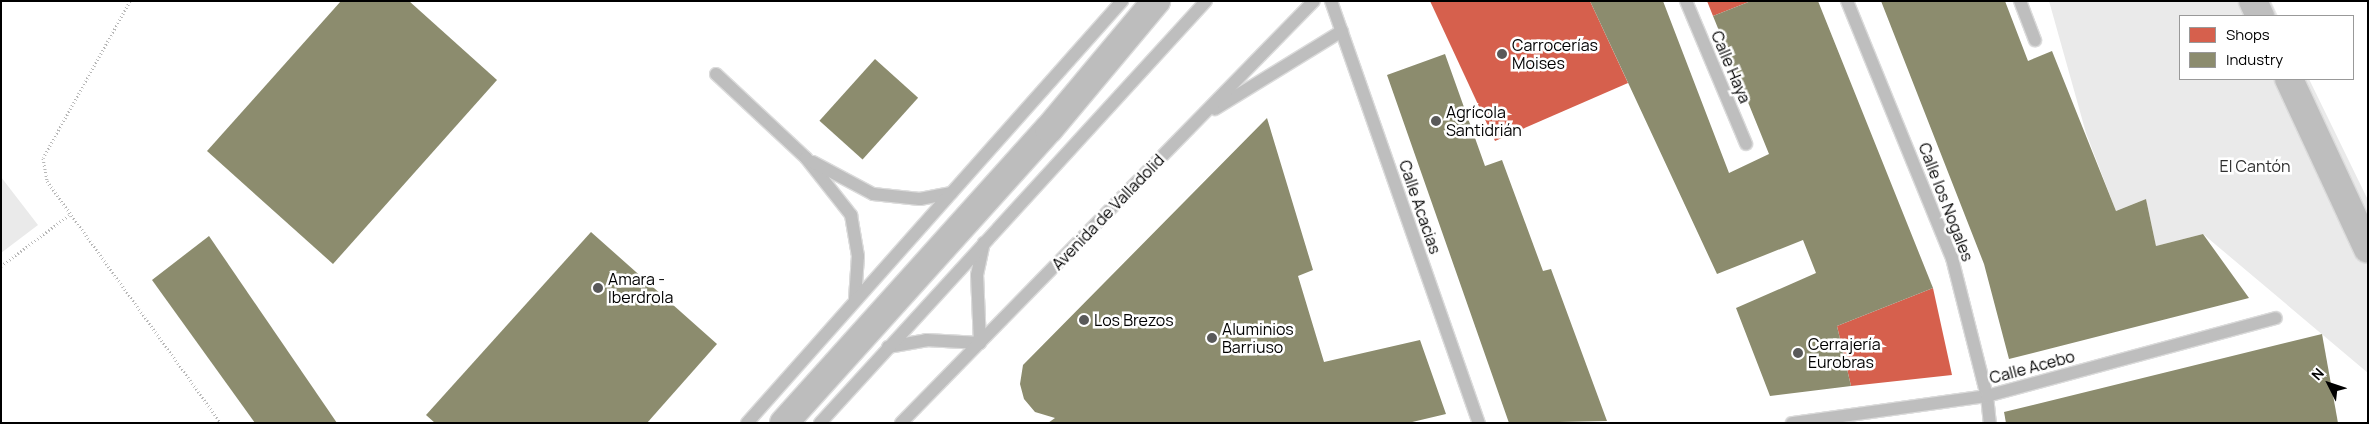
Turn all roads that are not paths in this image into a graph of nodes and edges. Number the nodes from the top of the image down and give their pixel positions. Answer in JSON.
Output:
{"nodes":[{"id":1,"x":1122,"y":1,"type":"edge"},
{"id":2,"x":1156,"y":1,"type":"edge"},
{"id":3,"x":1177,"y":1,"type":"edge"},
{"id":4,"x":1206,"y":1,"type":"edge"},
{"id":5,"x":1314,"y":1,"type":"edge"},
{"id":6,"x":1331,"y":1,"type":"edge"},
{"id":7,"x":1686,"y":1,"type":"edge"},
{"id":8,"x":1847,"y":1,"type":"edge"},
{"id":9,"x":2020,"y":1,"type":"edge"},
{"id":10,"x":2253,"y":1,"type":"edge"},
{"id":11,"x":2260,"y":15,"type":"edge"},
{"id":12,"x":1342,"y":32,"type":"junction"},
{"id":13,"x":2035,"y":40,"type":"dead end"},
{"id":14,"x":716,"y":74,"type":"dead end"},
{"id":15,"x":2289,"y":80,"type":"edge"},
{"id":16,"x":1198,"y":120,"type":"junction"},
{"id":17,"x":1049,"y":129,"type":"junction"},
{"id":18,"x":1746,"y":144,"type":"dead end"},
{"id":19,"x":806,"y":158,"type":"junction"},
{"id":20,"x":951,"y":193,"type":"junction"},
{"id":21,"x":984,"y":243,"type":"junction"},
{"id":22,"x":2368,"y":248,"type":"edge"},
{"id":23,"x":855,"y":299,"type":"junction"},
{"id":24,"x":2276,"y":318,"type":"dead end"},
{"id":25,"x":980,"y":343,"type":"junction"},
{"id":26,"x":888,"y":347,"type":"junction"},
{"id":27,"x":1987,"y":396,"type":"junction"},
{"id":28,"x":747,"y":423,"type":"edge"},
{"id":29,"x":784,"y":423,"type":"edge"},
{"id":30,"x":820,"y":423,"type":"edge"},
{"id":31,"x":901,"y":423,"type":"edge"},
{"id":32,"x":1479,"y":423,"type":"edge"},
{"id":33,"x":1792,"y":423,"type":"edge"},
{"id":34,"x":1990,"y":423,"type":"edge"}],
"edges":[{"from":1,"to":20,"type":"lane"},
{"from":2,"to":17,"type":"highway"},
{"from":3,"to":17,"type":"highway"},
{"from":4,"to":21,"type":"lane"},
{"from":5,"to":16,"type":"lane","name":"Avenida de Valladolid"},
{"from":6,"to":12,"type":"lane","name":"Calle Acacias"},
{"from":7,"to":18,"type":"lane","name":"Calle Haya"},
{"from":8,"to":27,"type":"lane","name":"Calle los Nogales"},
{"from":9,"to":13,"type":"lane"},
{"from":10,"to":11,"type":"street"},
{"from":12,"to":16,"type":"lane"},
{"from":12,"to":32,"type":"lane","name":"Calle Acacias"},
{"from":14,"to":19,"type":"lane"},
{"from":15,"to":22,"type":"street"},
{"from":16,"to":25,"type":"lane","name":"Avenida de Valladolid"},
{"from":17,"to":29,"type":"highway"},
{"from":19,"to":20,"type":"lane"},
{"from":19,"to":23,"type":"lane"},
{"from":20,"to":23,"type":"lane"},
{"from":21,"to":25,"type":"lane"},
{"from":21,"to":26,"type":"lane"},
{"from":23,"to":28,"type":"lane"},
{"from":24,"to":27,"type":"lane","name":"Calle Acebo"},
{"from":25,"to":26,"type":"lane"},
{"from":25,"to":31,"type":"lane","name":"Avenida de Valladolid"},
{"from":26,"to":30,"type":"lane"},
{"from":27,"to":33,"type":"lane","name":"Calle Acebo"},
{"from":27,"to":34,"type":"lane","name":"Calle los Nogales"}]}
